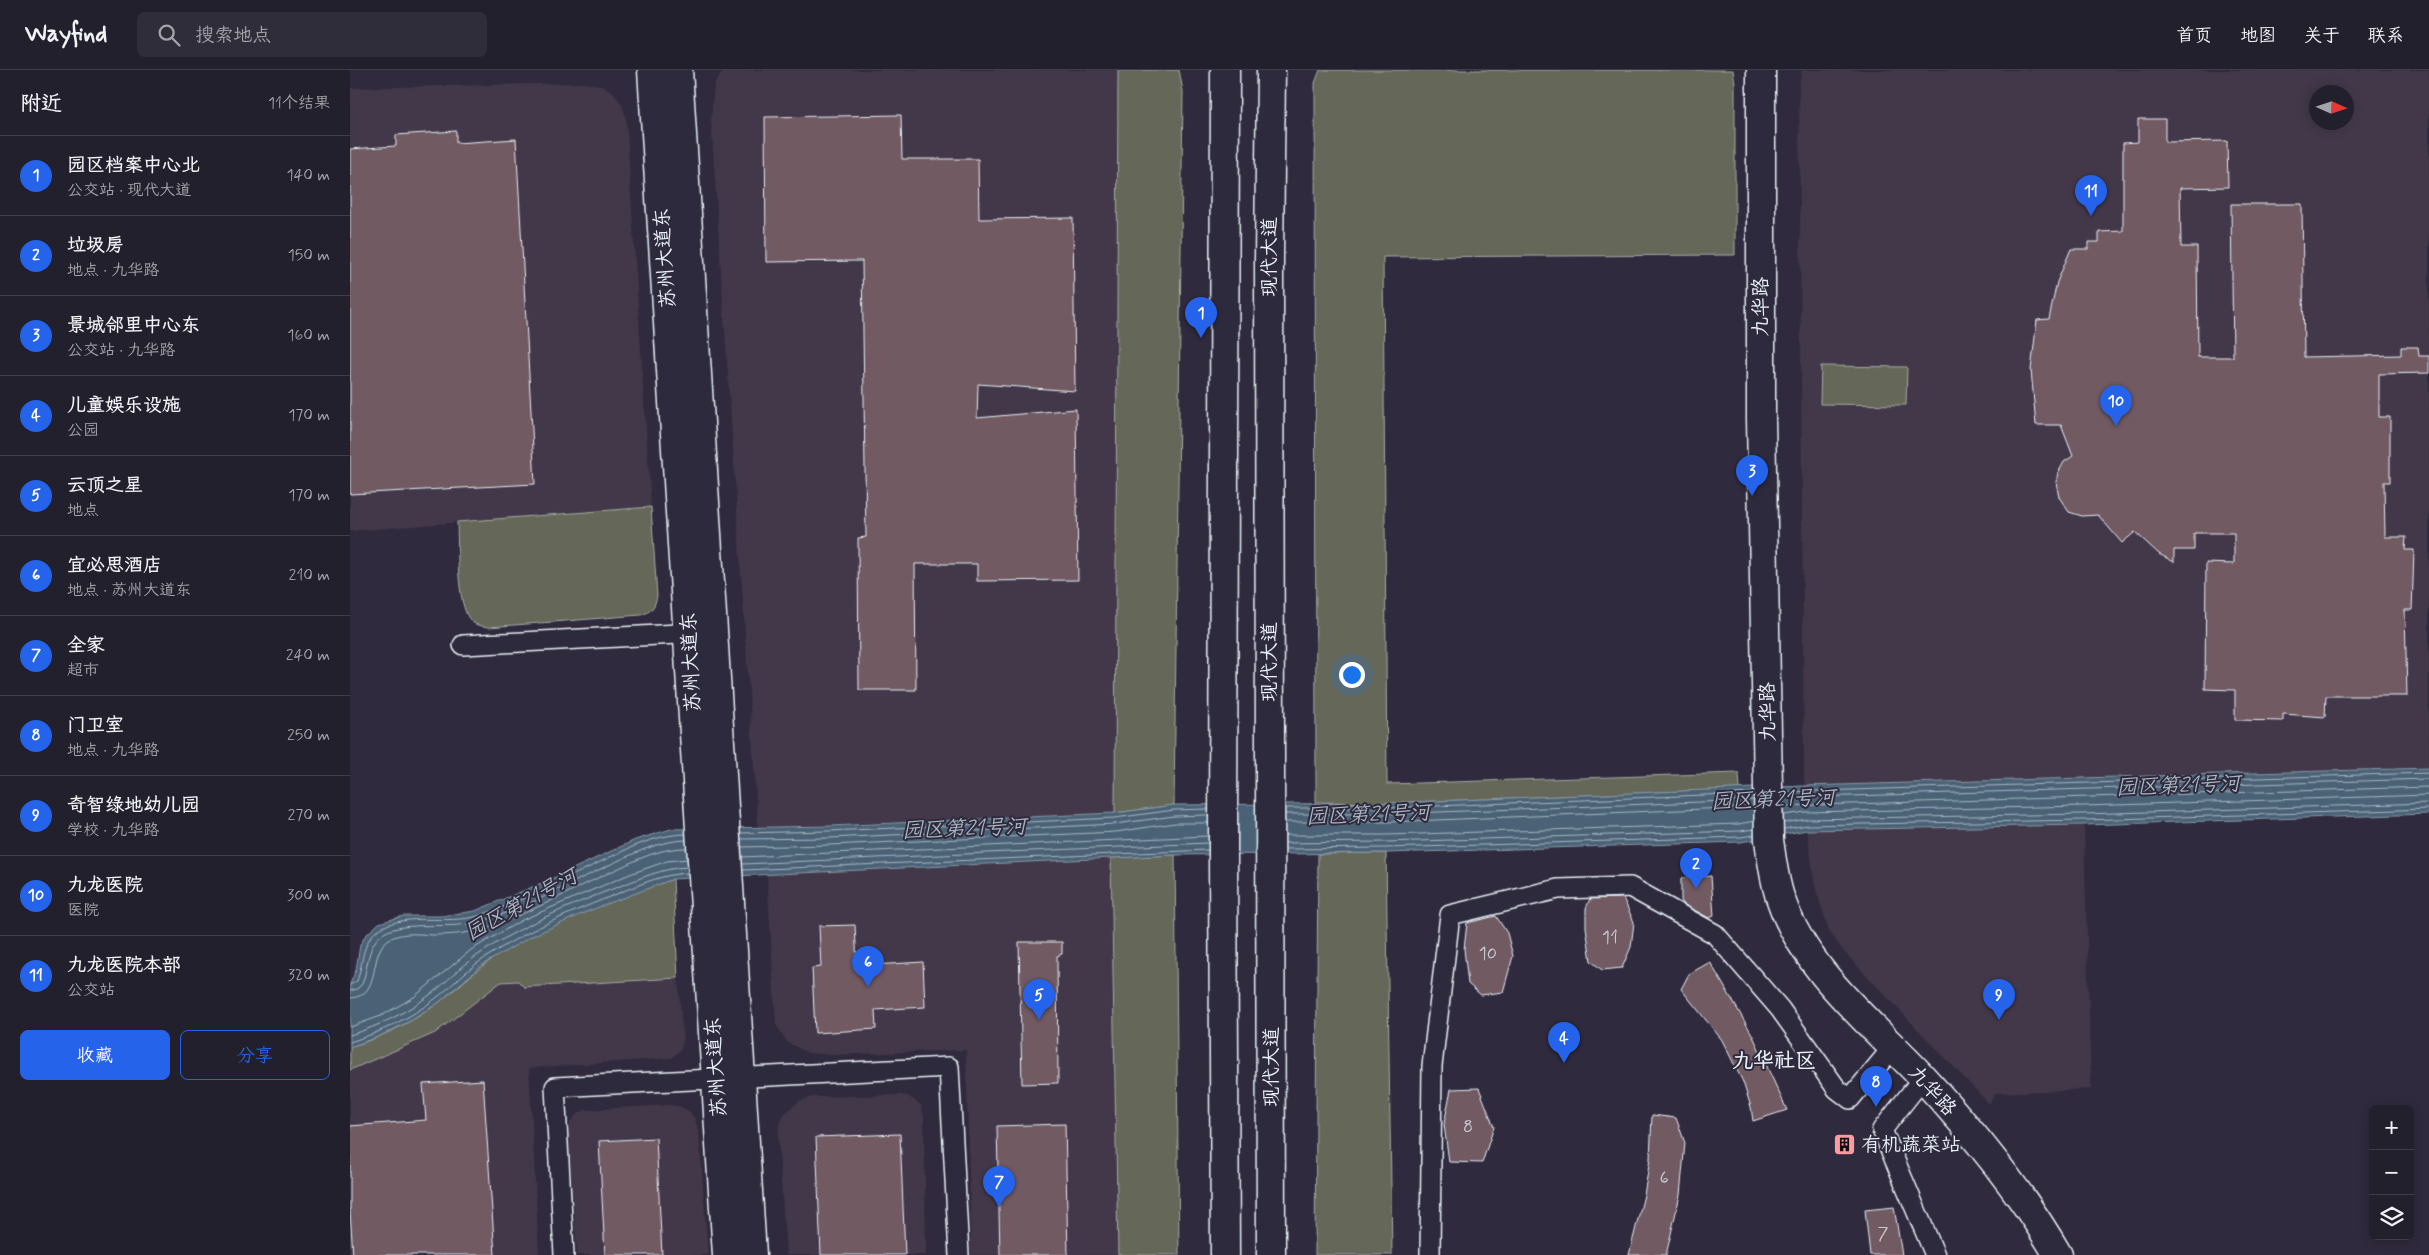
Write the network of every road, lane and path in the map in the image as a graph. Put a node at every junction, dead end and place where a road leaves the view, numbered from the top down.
1 (652, 70) edge
2 (678, 70) edge
3 (1225, 70) edge
4 (1271, 70) edge
5 (1761, 70) edge
6 (701, 633) junction
7 (463, 645) dead end
8 (717, 886) junction
9 (1893, 1047) junction
10 (729, 1077) junction
11 (1923, 1078) junction
12 (564, 1255) edge
13 (727, 1255) edge
14 (752, 1255) edge
15 (959, 1255) edge
16 (1225, 1255) edge
17 (1271, 1255) edge
18 (1430, 1255) edge
19 (1935, 1255) edge
20 (2058, 1255) edge

1 - 6 main road, 苏州大道东
2 - 6 main road, 苏州大道东
3 - 16 main road
4 - 17 main road, 现代大道
5 - 9 main road, 九华路
6 - 7 street
6 - 8 main road, 苏州大道东
6 - 8 main road, 苏州大道东
8 - 10 main road, 苏州大道东
9 - 11 main road, 九华路
9 - 18 street
10 - 12 street
10 - 13 main road, 苏州大道东
10 - 14 main road, 苏州大道东
10 - 15 street
11 - 19 street
11 - 20 main road, 九华路

